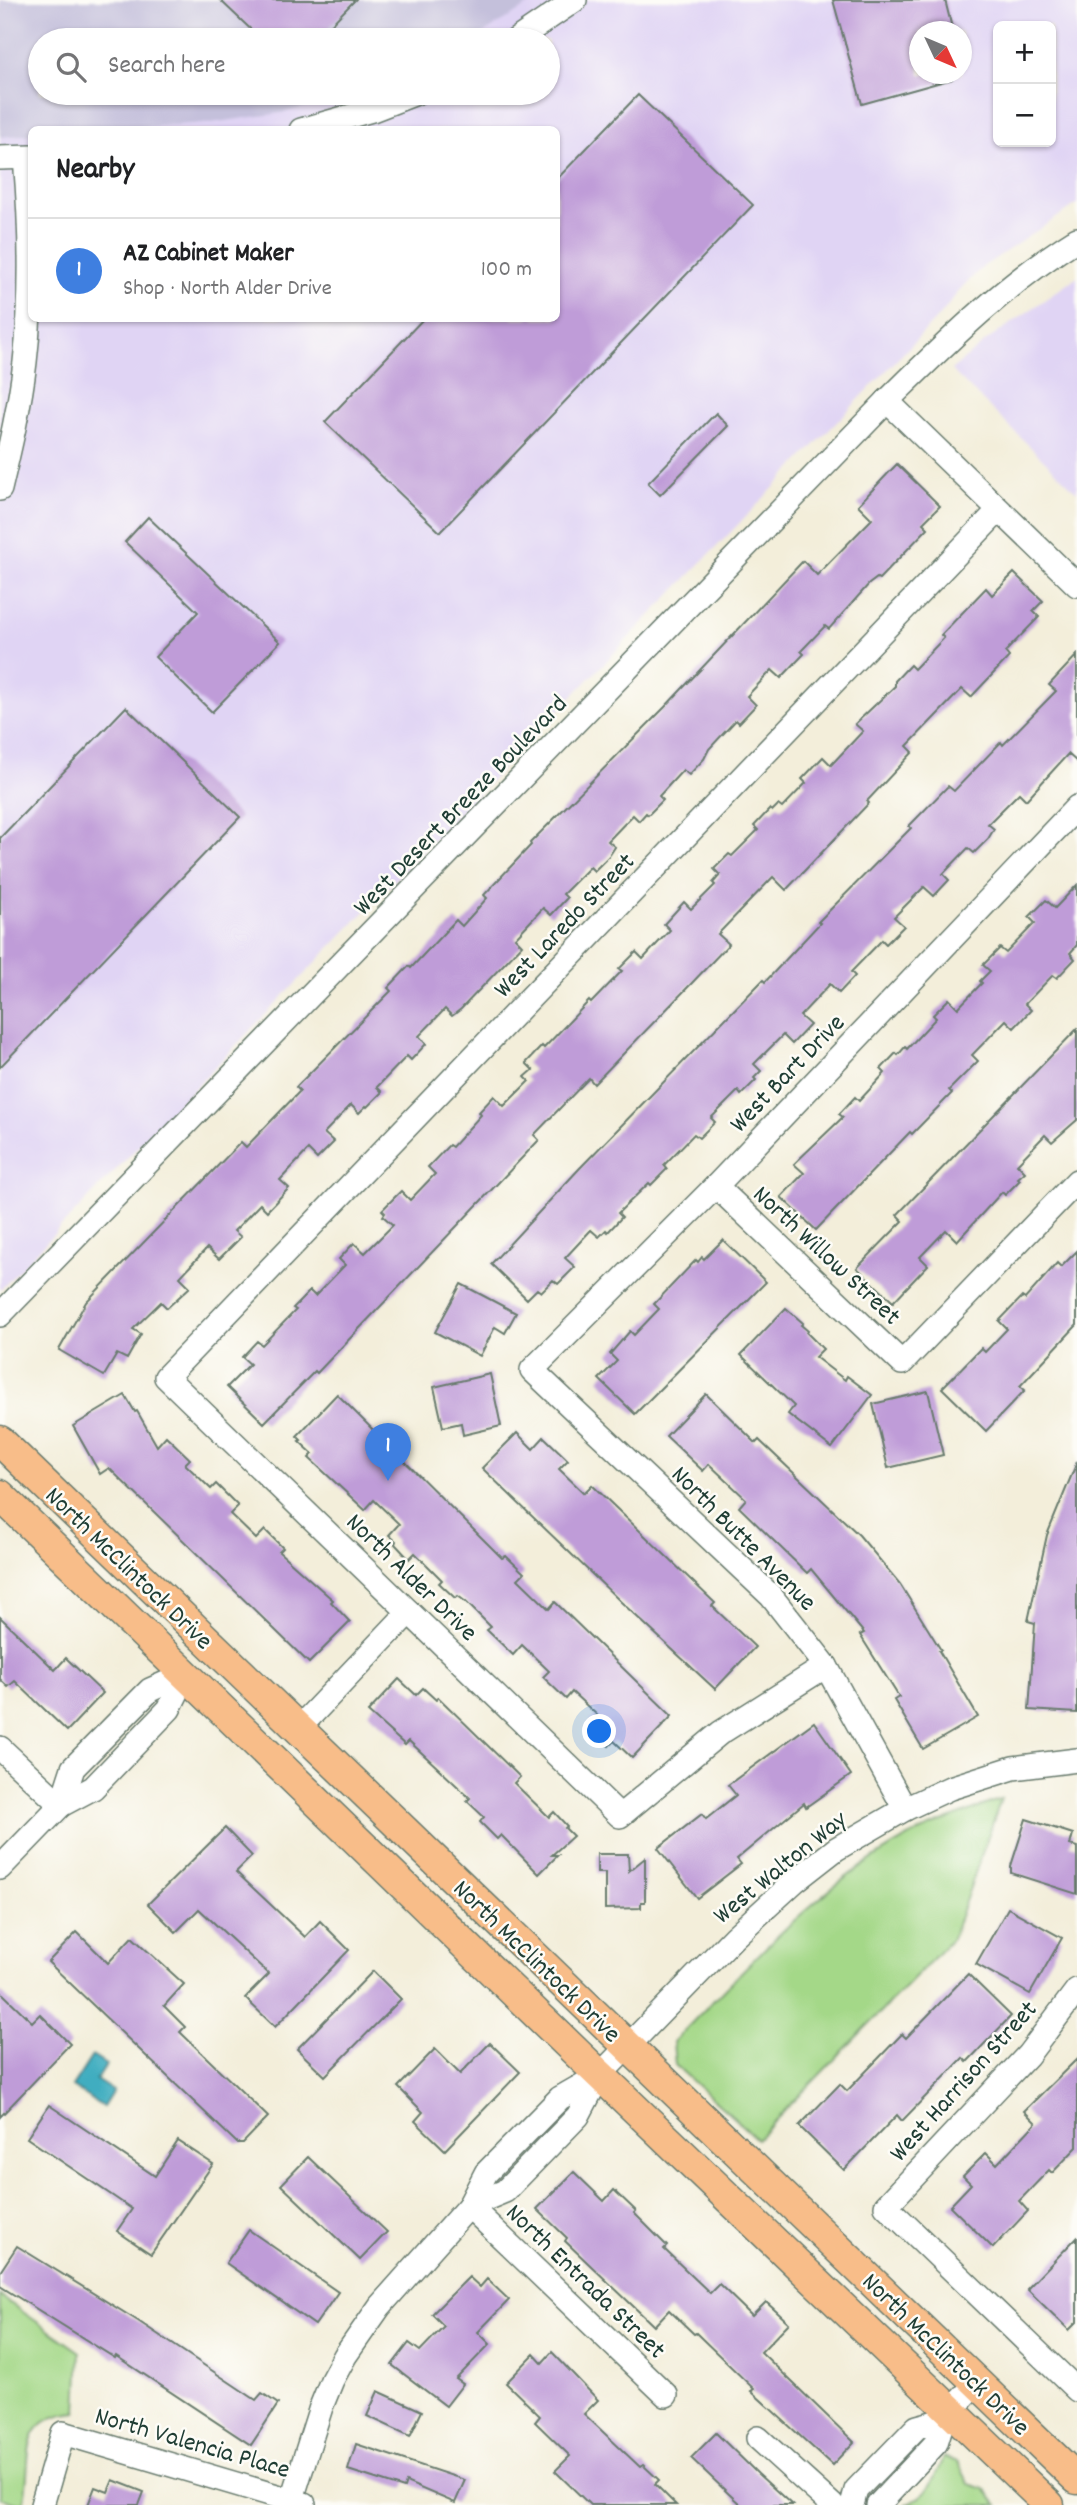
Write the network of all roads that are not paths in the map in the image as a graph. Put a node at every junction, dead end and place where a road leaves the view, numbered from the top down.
1 (575, 0) edge
2 (534, 28) edge
3 (385, 105) edge
4 (316, 126) edge
5 (28, 157) edge
6 (0, 158) edge
7 (1077, 239) edge
8 (29, 322) edge
9 (887, 401) junction
10 (0, 489) edge
11 (999, 510) junction
12 (1077, 585) edge
13 (1077, 807) edge
14 (1077, 1181) edge
15 (716, 1186) junction
16 (0, 1315) edge
17 (532, 1370) joint
18 (166, 1377) joint
19 (0, 1441) edge
20 (0, 1495) edge
21 (409, 1612) junction
22 (826, 1666) junction
23 (186, 1674) junction
24 (297, 1730) junction
25 (0, 1748) edge
26 (1077, 1760) edge
27 (61, 1805) junction
28 (905, 1808) junction
29 (0, 1868) edge
30 (1077, 1990) edge
31 (628, 2046) junction
32 (600, 2075) junction
33 (469, 2206) junction
34 (978, 2382) junction
35 (1075, 2385) edge
36 (666, 2395) dead end
37 (947, 2415) junction
38 (758, 2438) dead end
39 (1077, 2479) edge
40 (296, 2503) edge
41 (42, 2505) edge
42 (832, 2505) edge
43 (852, 2505) edge
44 (878, 2505) edge
45 (1049, 2505) edge

1 - 2 street
3 - 4 street
5 - 6 street
7 - 9 street, West Desert Breeze Boulevard
8 - 10 street
9 - 11 street
9 - 16 street, West Desert Breeze Boulevard
11 - 12 street
11 - 18 street, West Laredo Street
13 - 15 street, West Bart Drive
14 - 15 street, North Willow Street
15 - 17 street, West Bart Drive
17 - 22 street, North Butte Avenue
18 - 21 street, North Alder Drive
19 - 24 main road, North McClintock Drive
20 - 23 main road, North McClintock Drive
21 - 22 street, North Alder Drive
21 - 24 street
22 - 28 street, North Butte Avenue
23 - 27 street
23 - 32 main road, North McClintock Drive
24 - 31 main road, North McClintock Drive
25 - 27 street
26 - 28 street, West Walton Way
27 - 29 street
28 - 31 street, West Walton Way
30 - 35 street, West Harrison Street
31 - 32 street, West Walton Way
31 - 34 main road, North McClintock Drive
32 - 33 street, West Walton Way
32 - 37 main road, North McClintock Drive
33 - 36 street, North Entrada Street
33 - 40 street
34 - 37 street
34 - 39 main road, North McClintock Drive
37 - 43 street
37 - 44 street
37 - 45 main road, North McClintock Drive
38 - 42 street
40 - 41 street, North Valencia Place

